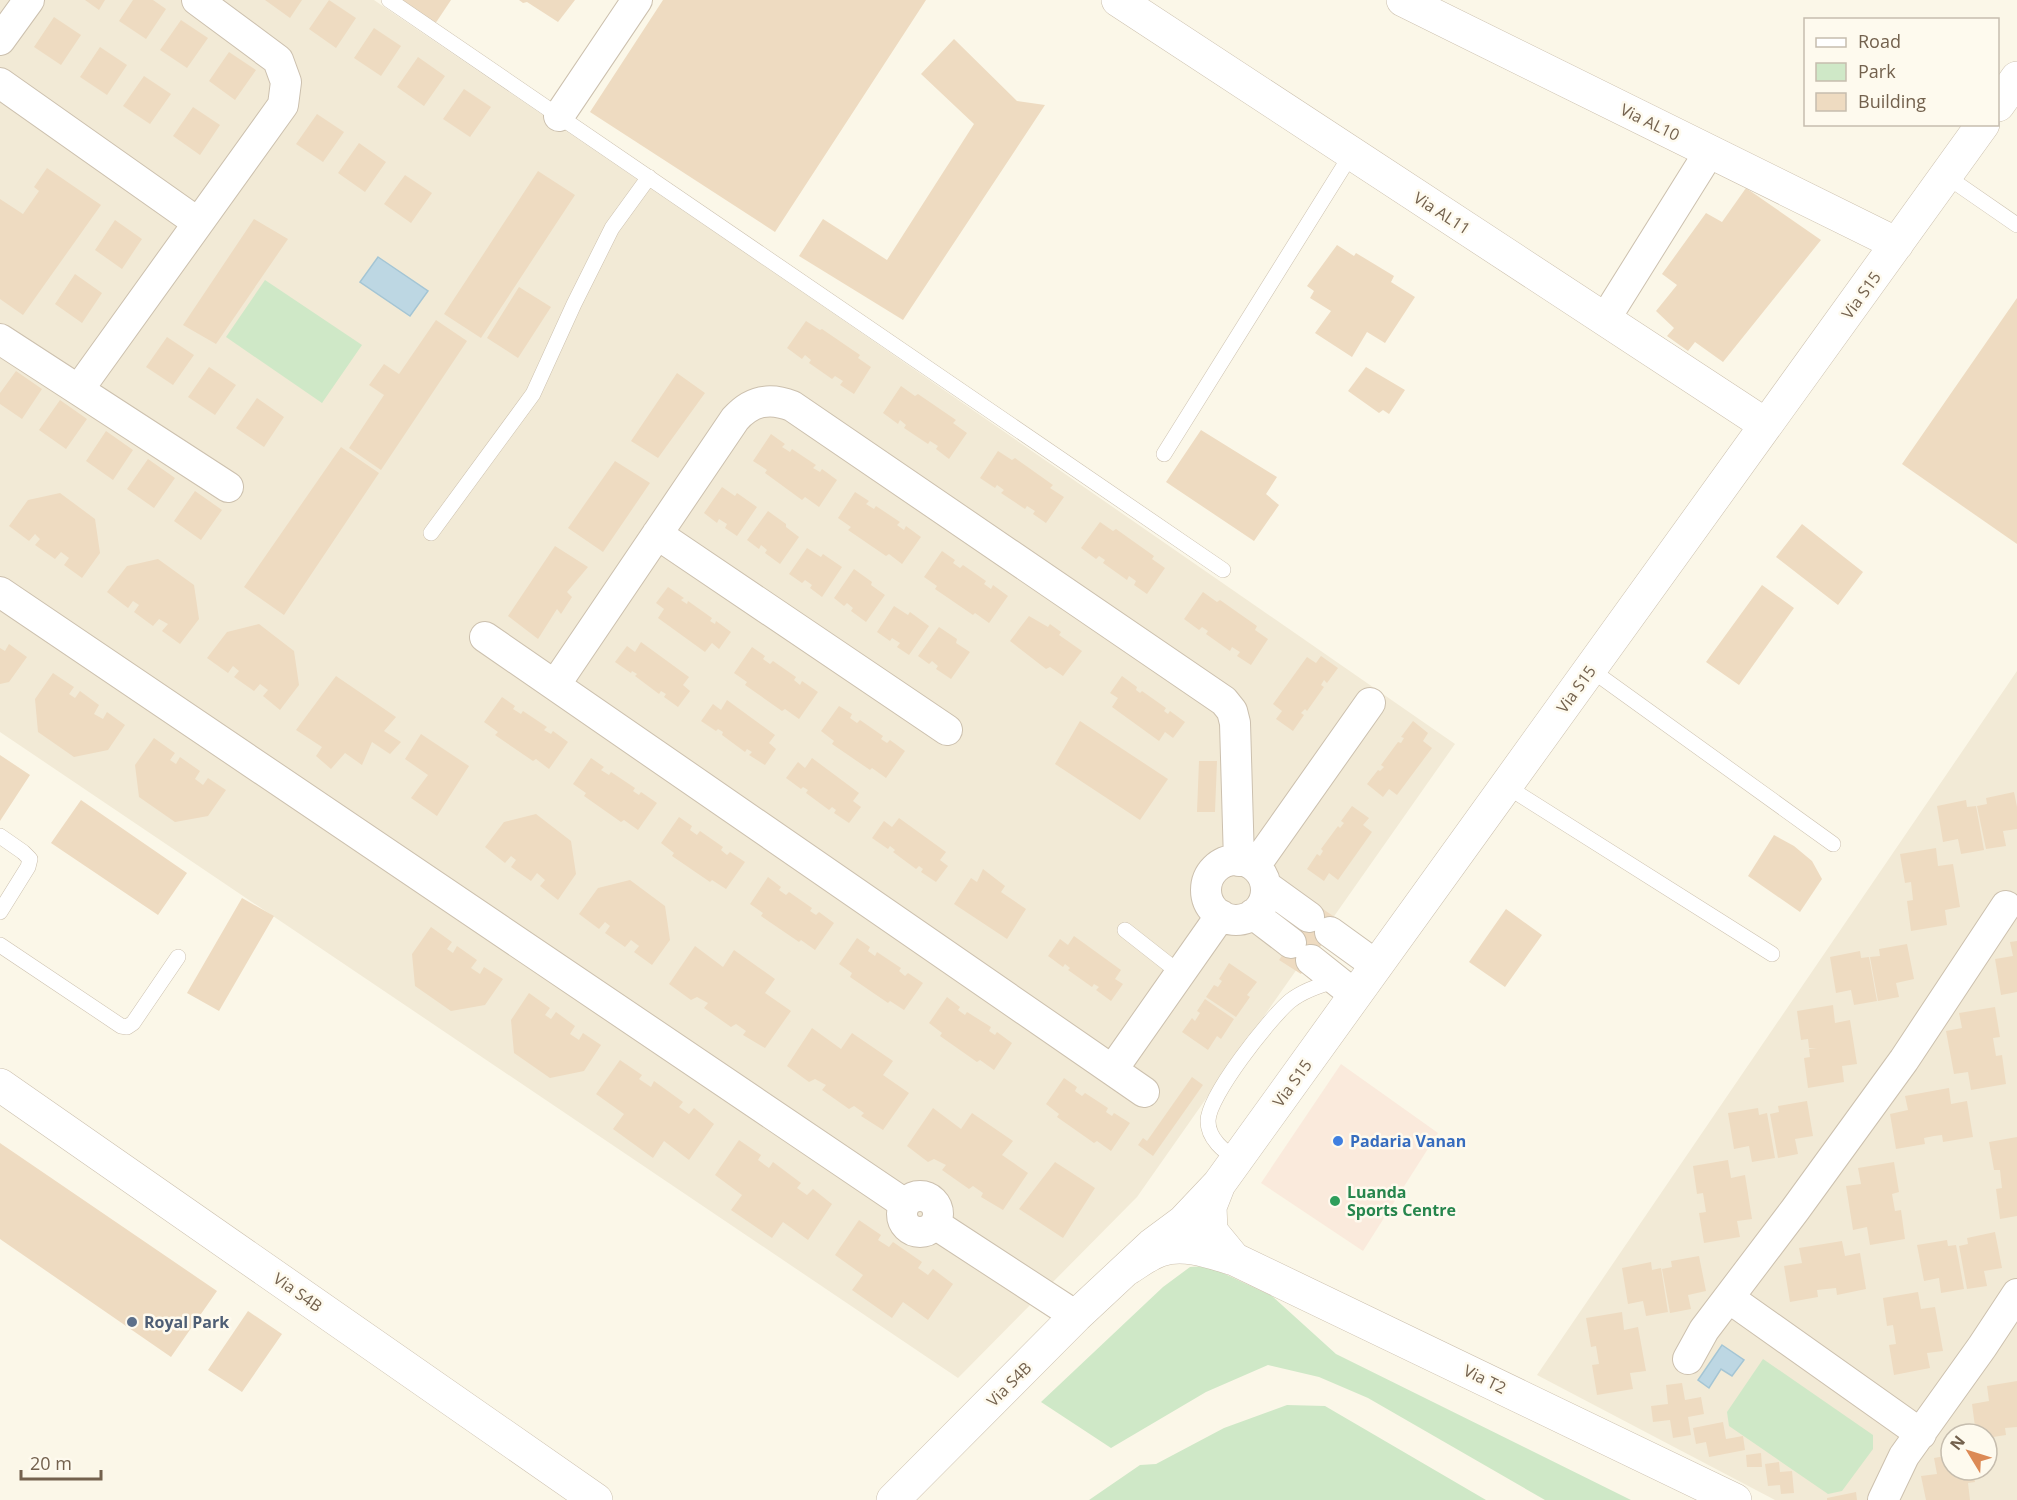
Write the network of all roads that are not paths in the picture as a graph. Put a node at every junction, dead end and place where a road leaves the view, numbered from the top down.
1 (29, 0) edge
2 (197, 0) edge
3 (389, 0) edge
4 (637, 0) edge
5 (1118, 0) edge
6 (1403, 0) edge
7 (0, 40) edge
8 (2017, 78) edge
9 (0, 83) edge
10 (1999, 104) edge
11 (559, 116) junction
12 (1982, 126) edge
13 (1710, 152) junction
14 (1352, 153) junction
15 (1946, 176) junction
16 (649, 177) junction
17 (197, 222) junction
18 (2017, 225) edge
19 (1897, 244) junction
20 (1605, 319) junction
21 (0, 339) edge
22 (79, 389) junction
23 (1766, 426) junction
24 (1164, 454) dead end
25 (228, 487) dead end
26 (431, 533) dead end
27 (657, 534) junction
28 (1223, 570) dead end
29 (0, 592) edge
30 (485, 637) dead end
31 (1590, 669) junction
32 (555, 685) junction
33 (1370, 703) dead end
34 (947, 730) dead end
35 (1506, 786) junction
36 (0, 836) edge
37 (1833, 844) dead end
38 (1253, 871) junction
39 (2006, 906) dead end
40 (0, 912) edge
41 (1253, 914) junction
42 (1221, 915) junction
43 (1125, 930) dead end
44 (0, 945) edge
45 (1772, 954) dead end
46 (178, 957) dead end
47 (1377, 966) junction
48 (1181, 974) junction
49 (1346, 988) junction
50 (1113, 1070) junction
51 (0, 1085) edge
52 (1144, 1092) dead end
53 (1228, 1172) junction
54 (1234, 1259) junction
55 (1127, 1269) junction
56 (2017, 1294) edge
57 (1729, 1298) junction
58 (1076, 1316) junction
59 (1688, 1359) dead end
60 (1921, 1434) junction
61 (596, 1500) edge
62 (893, 1500) edge
63 (1735, 1500) edge
64 (1883, 1500) edge

1 - 7 street
2 - 17 street
3 - 11 lane
4 - 11 street
5 - 14 street, Via AL11
6 - 13 street, Via AL10
8 - 10 street
9 - 17 street
11 - 16 lane
12 - 15 street, Via S15
13 - 19 street, Via AL10
13 - 20 street
14 - 20 street, Via AL11
14 - 24 lane
15 - 18 lane
15 - 19 street, Via S15
16 - 26 lane
16 - 28 lane
17 - 22 street
19 - 23 street, Via S15
20 - 23 street, Via AL11
21 - 22 street
22 - 25 street
23 - 31 street, Via S15
27 - 32 street
27 - 34 street
27 - 38 street
29 - 58 street
30 - 32 street
31 - 35 street, Via S15
31 - 37 lane
32 - 50 street
33 - 38 street
35 - 45 lane
35 - 47 street, Via S15
36 - 40 lane
38 - 41 street
38 - 42 street
38 - 47 street
39 - 57 street
41 - 42 street
41 - 49 street
42 - 48 street
43 - 48 lane
44 - 46 lane
47 - 49 street, Via S15
48 - 50 street
49 - 53 street, Via S15
49 - 53 lane
50 - 52 street
51 - 61 street, Via S4B
53 - 54 street, Via S15
53 - 55 street, Via S4B
54 - 55 street, Via S4B
54 - 63 street, Via T2
55 - 58 street, Via S4B
56 - 60 street
57 - 59 street
57 - 60 street
58 - 62 street, Via S4B
60 - 64 street

